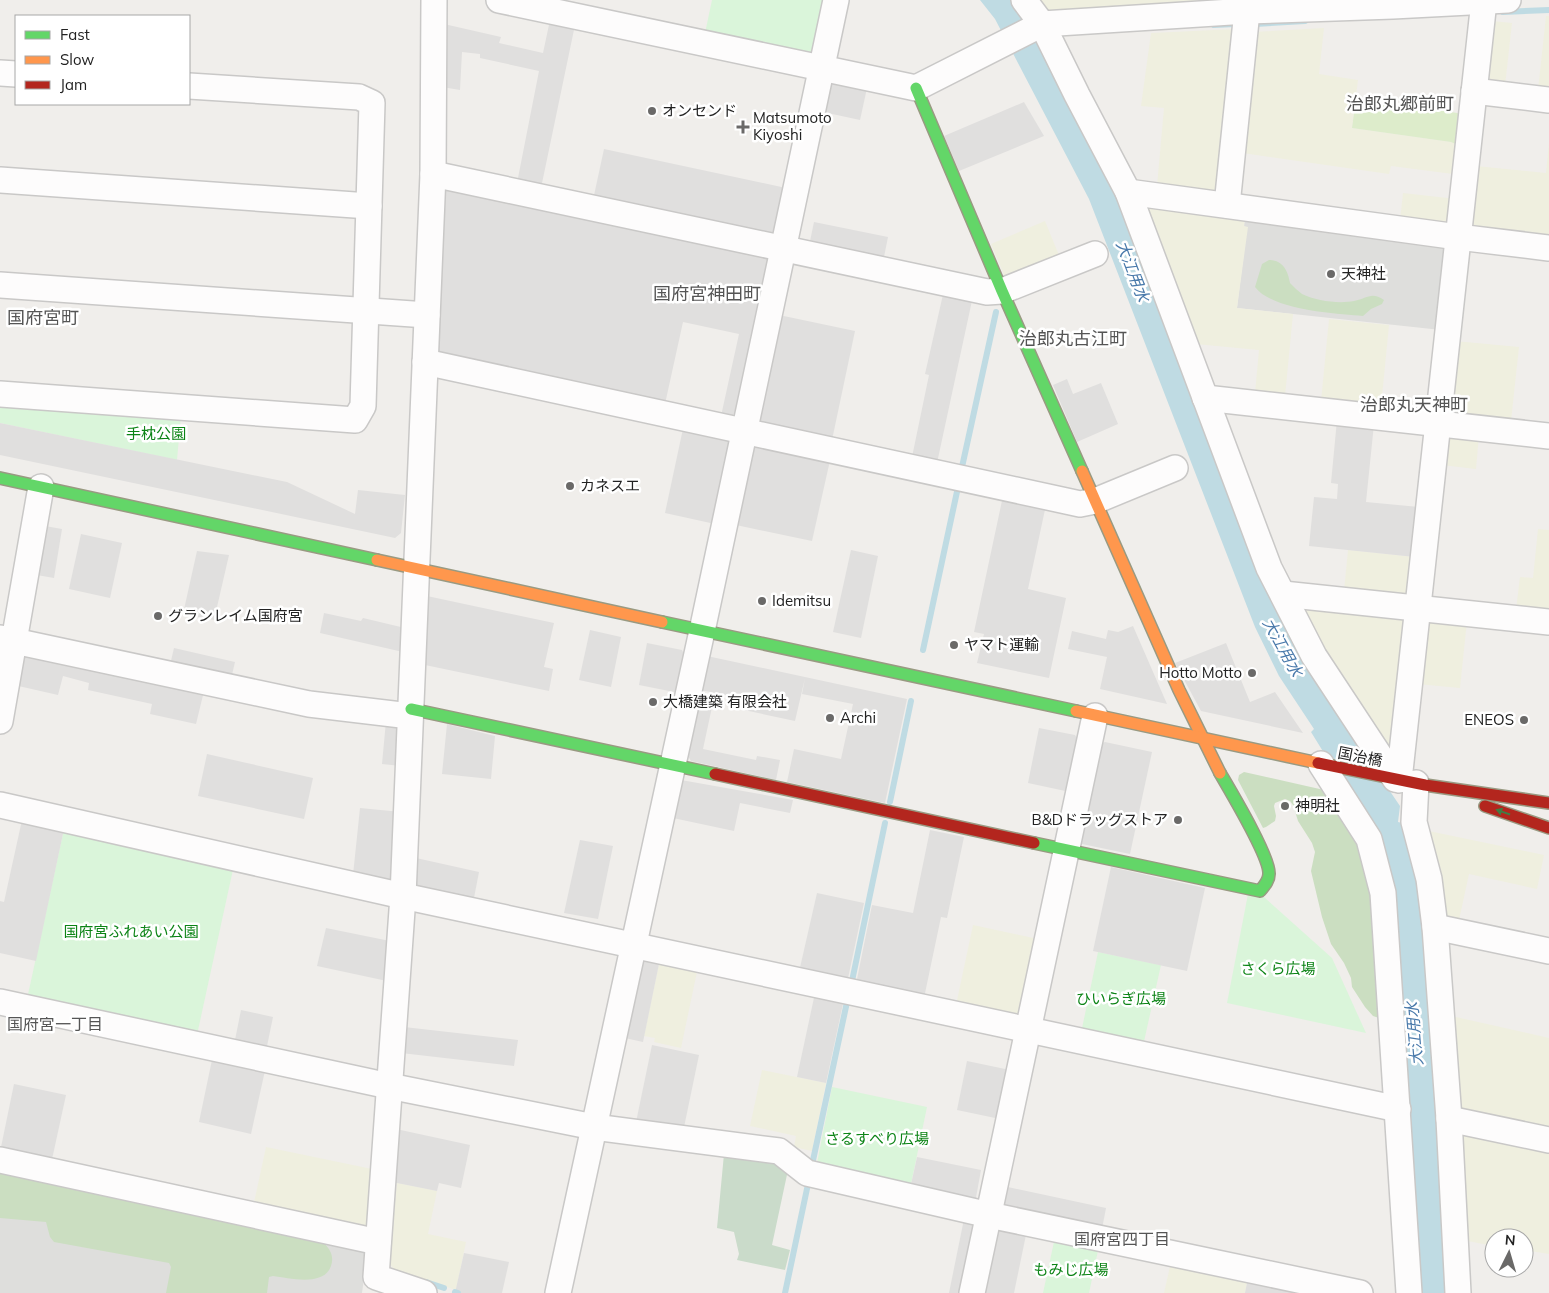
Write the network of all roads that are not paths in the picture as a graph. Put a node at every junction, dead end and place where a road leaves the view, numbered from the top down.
1 (434, 0) edge
2 (499, 0) edge
3 (836, 0) edge
4 (1024, 0) edge
5 (1508, 0) edge
6 (1484, 1) edge
7 (1392, 3) edge
8 (1247, 5) edge
9 (1042, 24) junction
10 (822, 68) junction
11 (0, 73) edge
12 (15, 74) edge
13 (190, 86) edge
14 (916, 88) junction
15 (1474, 91) junction
16 (1549, 100) edge
17 (433, 174) junction
18 (0, 180) edge
19 (1128, 192) junction
20 (1227, 205) junction
21 (369, 206) junction
22 (1458, 237) junction
23 (1549, 248) edge
24 (783, 249) junction
25 (1094, 254) dead end
26 (0, 285) edge
27 (1002, 291) junction
28 (366, 310) junction
29 (427, 315) junction
30 (425, 362) junction
31 (0, 394) edge
32 (1205, 398) junction
33 (1438, 424) junction
34 (744, 431) junction
35 (1549, 436) edge
36 (1175, 468) dead end
37 (0, 478) edge
38 (41, 487) junction
39 (1095, 501) junction
40 (416, 569) junction
41 (1283, 594) junction
42 (1418, 608) junction
43 (1549, 622) edge
44 (702, 631) junction
45 (7, 639) edge
46 (411, 712) junction
47 (1095, 716) junction
48 (0, 721) edge
49 (1202, 739) junction
50 (1324, 765) junction
51 (672, 766) junction
52 (1404, 781) junction
53 (1549, 802) edge
54 (0, 805) edge
55 (1549, 828) edge
56 (1066, 850) junction
57 (403, 896) junction
58 (1435, 927) junction
59 (634, 944) junction
60 (1549, 951) edge
61 (0, 1002) edge
62 (1028, 1029) junction
63 (389, 1086) junction
64 (1398, 1108) junction
65 (1449, 1119) junction
66 (594, 1127) junction
67 (1549, 1140) edge
68 (0, 1160) edge
69 (989, 1215) junction
70 (378, 1242) junction
71 (371, 1285) edge
72 (424, 1293) edge
73 (558, 1293) edge
74 (972, 1293) edge
75 (1360, 1293) edge
76 (1409, 1293) edge
77 (1458, 1293) edge

1 - 17 street
2 - 10 street
3 - 10 street
4 - 9 street
5 - 6 street
6 - 7 street
6 - 15 street
7 - 8 street
8 - 9 street
8 - 20 street
9 - 14 street
9 - 19 street
10 - 14 street
10 - 24 street
11 - 12 street
13 - 21 street
14 - 27 street
15 - 16 street
15 - 22 street
17 - 24 street
17 - 29 street
18 - 21 street
19 - 20 street
19 - 32 street
20 - 22 street
21 - 28 street
22 - 23 street
22 - 33 street
24 - 27 street
24 - 34 street
25 - 27 street
26 - 28 street
27 - 39 street
28 - 29 street
28 - 31 street
29 - 30 street
30 - 34 street
30 - 40 street
32 - 33 street
32 - 41 street
33 - 35 street
33 - 42 street
34 - 39 street
34 - 44 street
36 - 39 street
37 - 38 street, 国治橋
38 - 40 street, 国治橋
38 - 45 street
39 - 49 street
40 - 44 street, 国治橋
40 - 46 street
41 - 42 street
41 - 52 street
42 - 43 street
42 - 52 street
44 - 47 street, 国治橋
44 - 51 street
45 - 46 street
45 - 48 street
46 - 51 street
46 - 57 street
47 - 49 street, 国治橋
47 - 56 street
49 - 50 street, 国治橋
49 - 56 street
50 - 52 street, 国治橋
50 - 64 street
51 - 56 street
51 - 59 street
52 - 53 street
55 -> 52 street
52 - 58 street
54 - 57 street
56 - 62 street
57 - 59 street
57 - 63 street
58 - 60 street
58 - 65 street
59 - 62 street
59 - 66 street
61 - 63 street
62 - 64 street
62 - 69 street
63 - 66 street
63 - 70 street
64 - 76 street
65 - 67 street
65 - 77 street
66 - 69 street
66 - 73 street
68 - 70 street
69 - 74 street
69 - 75 street
70 - 71 street
71 - 72 street

